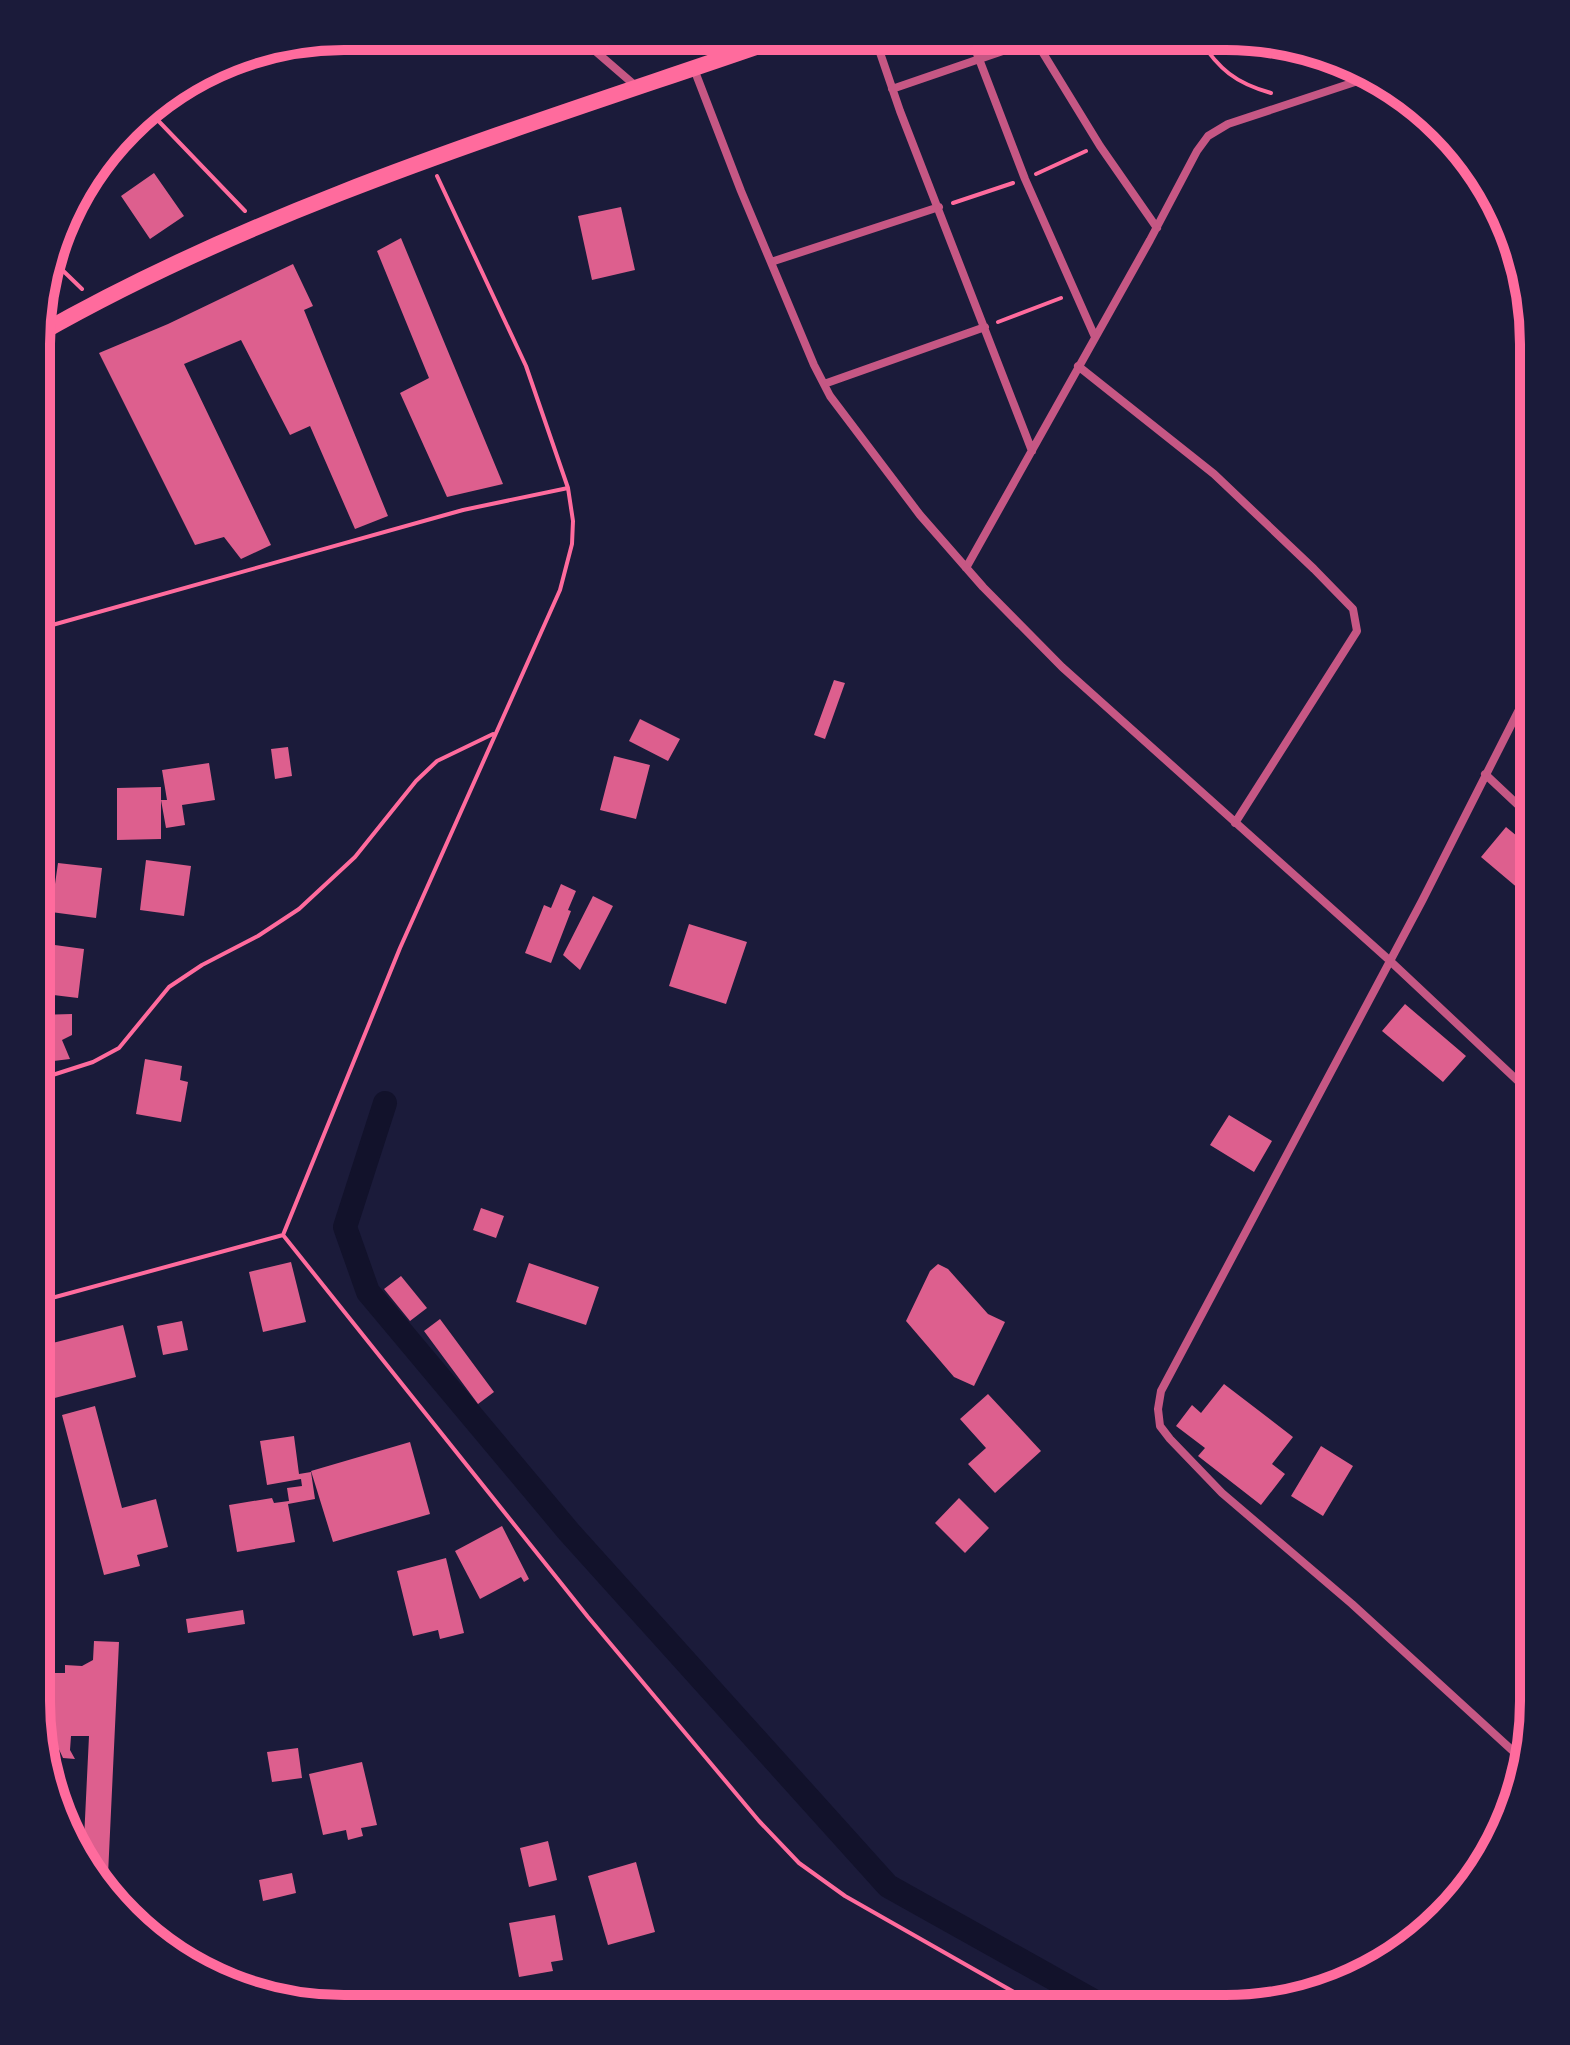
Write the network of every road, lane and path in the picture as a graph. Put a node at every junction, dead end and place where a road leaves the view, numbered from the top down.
1 (594, 50) edge
2 (748, 50) edge
3 (879, 50) edge
4 (975, 50) edge
5 (1006, 50) edge
6 (1041, 50) edge
7 (1207, 50) edge
8 (978, 60) junction
9 (694, 69) junction
10 (1358, 81) edge
11 (639, 88) junction
12 (892, 89) junction
13 (1298, 101) junction
14 (156, 118) edge
15 (429, 159) junction
16 (939, 207) junction
17 (260, 227) junction
18 (1157, 228) junction
19 (771, 262) junction
20 (60, 268) edge
21 (1074, 293) junction
22 (95, 302) junction
23 (51, 327) edge
24 (985, 327) junction
25 (1095, 337) junction
26 (1078, 366) junction
27 (824, 384) junction
28 (1032, 451) junction
29 (568, 488) junction
30 (966, 568) junction
31 (50, 626) edge
32 (1520, 708) edge
33 (495, 734) junction
34 (1485, 774) junction
35 (1520, 807) edge
36 (1235, 823) junction
37 (1388, 959) junction
38 (50, 1076) edge
39 (1520, 1083) edge
40 (283, 1235) junction
41 (50, 1298) edge
42 (1515, 1753) edge
43 (1019, 1995) edge

1 - 11 street
2 - 9 main road
3 - 12 street
4 - 8 street
5 - 8 street
6 - 18 street
7 - 13 path
8 - 12 street
8 - 21 street
9 - 11 main road
9 - 19 street
10 - 13 street
11 - 15 main road
12 - 16 street
13 - 18 street
14 - 17 path
15 - 17 main road
15 - 29 path
16 - 19 street
16 - 24 street
17 - 22 main road
18 - 25 street
19 - 27 street
20 - 22 path
21 - 24 path
21 - 25 street
22 - 23 main road
24 - 27 street
24 - 28 street
25 - 26 street
26 - 28 street
26 - 36 street
27 - 30 street
28 - 30 street
29 - 31 path
29 - 33 path
30 - 36 street
32 - 34 street
33 - 38 path
33 - 40 path
34 - 35 street
34 - 37 street
36 - 37 street
37 - 39 street
37 - 42 street
40 - 41 path
40 - 43 path

